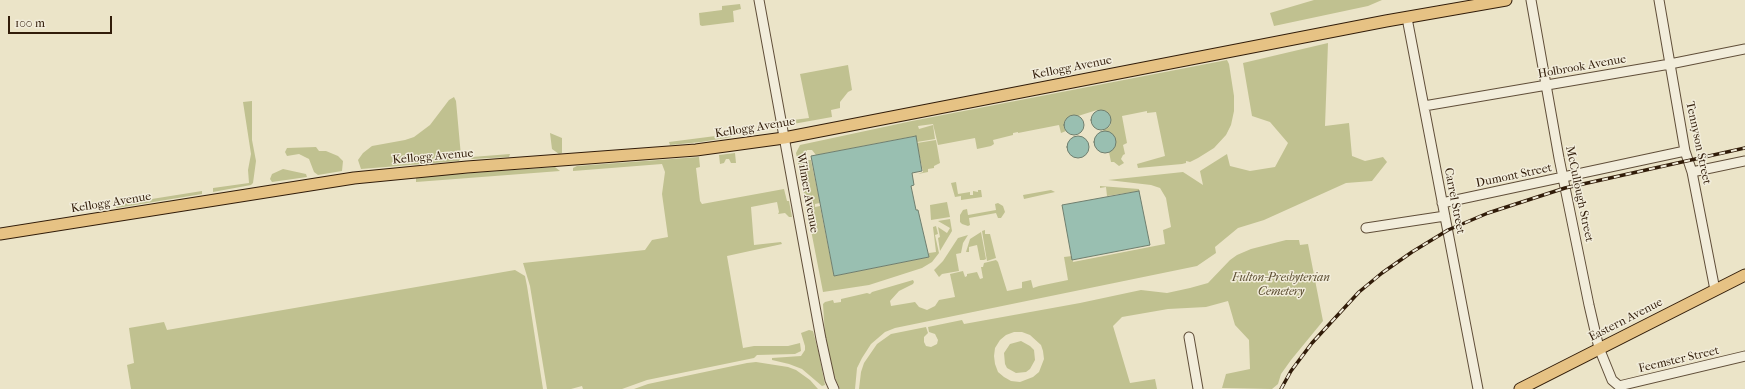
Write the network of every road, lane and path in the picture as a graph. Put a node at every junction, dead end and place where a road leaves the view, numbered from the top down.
1 (759, 0) edge
2 (1506, 0) edge
3 (1531, 0) edge
4 (1659, 0) edge
5 (1407, 18) junction
6 (1745, 49) edge
7 (1670, 64) junction
8 (1546, 86) junction
9 (1424, 106) junction
10 (784, 138) junction
11 (1685, 151) junction
12 (1745, 161) edge
13 (1692, 172) junction
14 (1563, 177) junction
15 (1442, 203) junction
16 (1445, 216) junction
17 (1366, 228) dead end
18 (0, 234) edge
19 (1745, 275) edge
20 (1715, 290) junction
21 (1189, 337) dead end
22 (1599, 348) junction
23 (1745, 356) edge
24 (1619, 386) joint
25 (834, 389) edge
26 (1198, 389) edge
27 (1478, 389) edge
28 (1520, 389) edge

1 - 10 street, Wilmer Avenue
2 - 5 main road, Kellogg Avenue
3 - 8 street, McCullough Street
4 - 7 street, Tennyson Street
5 - 9 street, Carrel Street
5 - 10 main road, Kellogg Avenue
6 - 7 street, Holbrook Avenue
7 - 8 street, Holbrook Avenue
7 - 11 street, Tennyson Street
8 - 9 street, Holbrook Avenue
8 - 14 street, McCullough Street
9 - 15 street, Carrel Street
10 - 18 main road, Kellogg Avenue
10 - 25 street, Wilmer Avenue
11 - 13 street, Tennyson Street
11 - 14 street, Dumont Street
12 - 13 street
13 - 20 street, Tennyson Street
14 - 15 street, Dumont Street
14 - 22 street, McCullough Street
15 - 16 street, Carrel Street
16 - 17 street
16 - 27 street, Carrel Street
19 - 20 main road, Eastern Avenue
20 - 22 main road, Eastern Avenue
21 - 26 street
22 - 24 street, McCullough Street
22 - 28 main road, Eastern Avenue
23 - 24 street, Feemster Street

